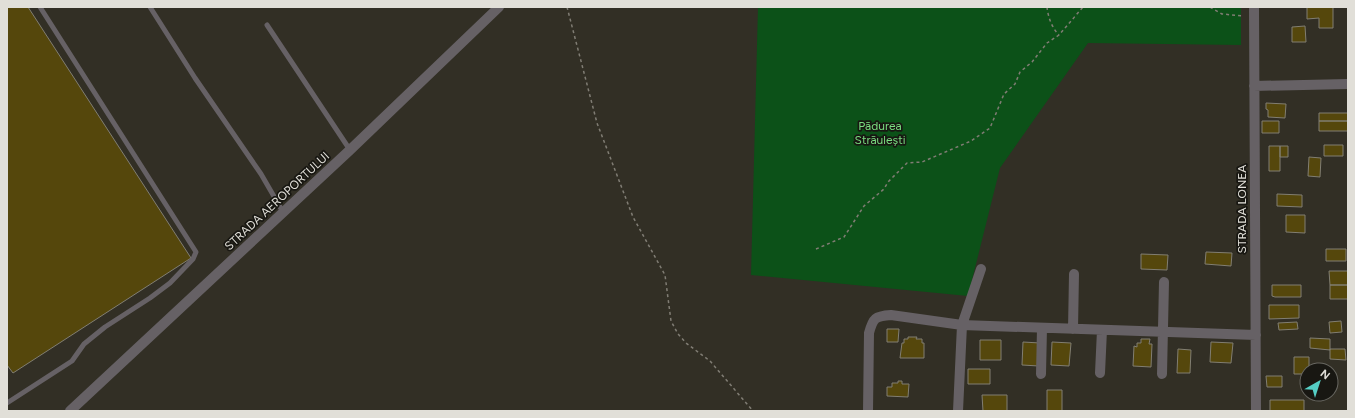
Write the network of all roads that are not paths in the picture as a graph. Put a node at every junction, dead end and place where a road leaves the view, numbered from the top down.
1 (40, 7) edge
2 (150, 7) edge
3 (499, 7) edge
4 (1254, 12) edge
5 (267, 25) dead end
6 (1348, 84) edge
7 (1254, 86) junction
8 (350, 150) junction
9 (284, 212) junction
10 (980, 269) dead end
11 (1074, 274) dead end
12 (1164, 282) dead end
13 (962, 325) junction
14 (1042, 328) junction
15 (1072, 329) junction
16 (1102, 330) junction
17 (1162, 332) junction
18 (1256, 335) junction
19 (1100, 373) dead end
20 (1041, 374) dead end
21 (1162, 374) dead end
22 (7, 404) edge
23 (70, 411) edge
24 (868, 411) edge
25 (958, 411) edge
26 (1256, 411) edge

1 - 22 lane
2 - 9 lane
3 - 8 street, STRADA AEROPORTULUI
4 - 7 street, STRADA LONEA
5 - 8 lane
6 - 7 street
7 - 18 street, STRADA LONEA
8 - 9 street, STRADA AEROPORTULUI
9 - 23 street, STRADA AEROPORTULUI
10 - 13 street
11 - 15 street
12 - 17 street
13 - 14 street
13 - 24 street
13 - 25 street
14 - 15 street
14 - 20 street
15 - 16 street
16 - 17 street
16 - 19 street
17 - 18 street
17 - 21 street
18 - 26 street, STRADA LONEA

